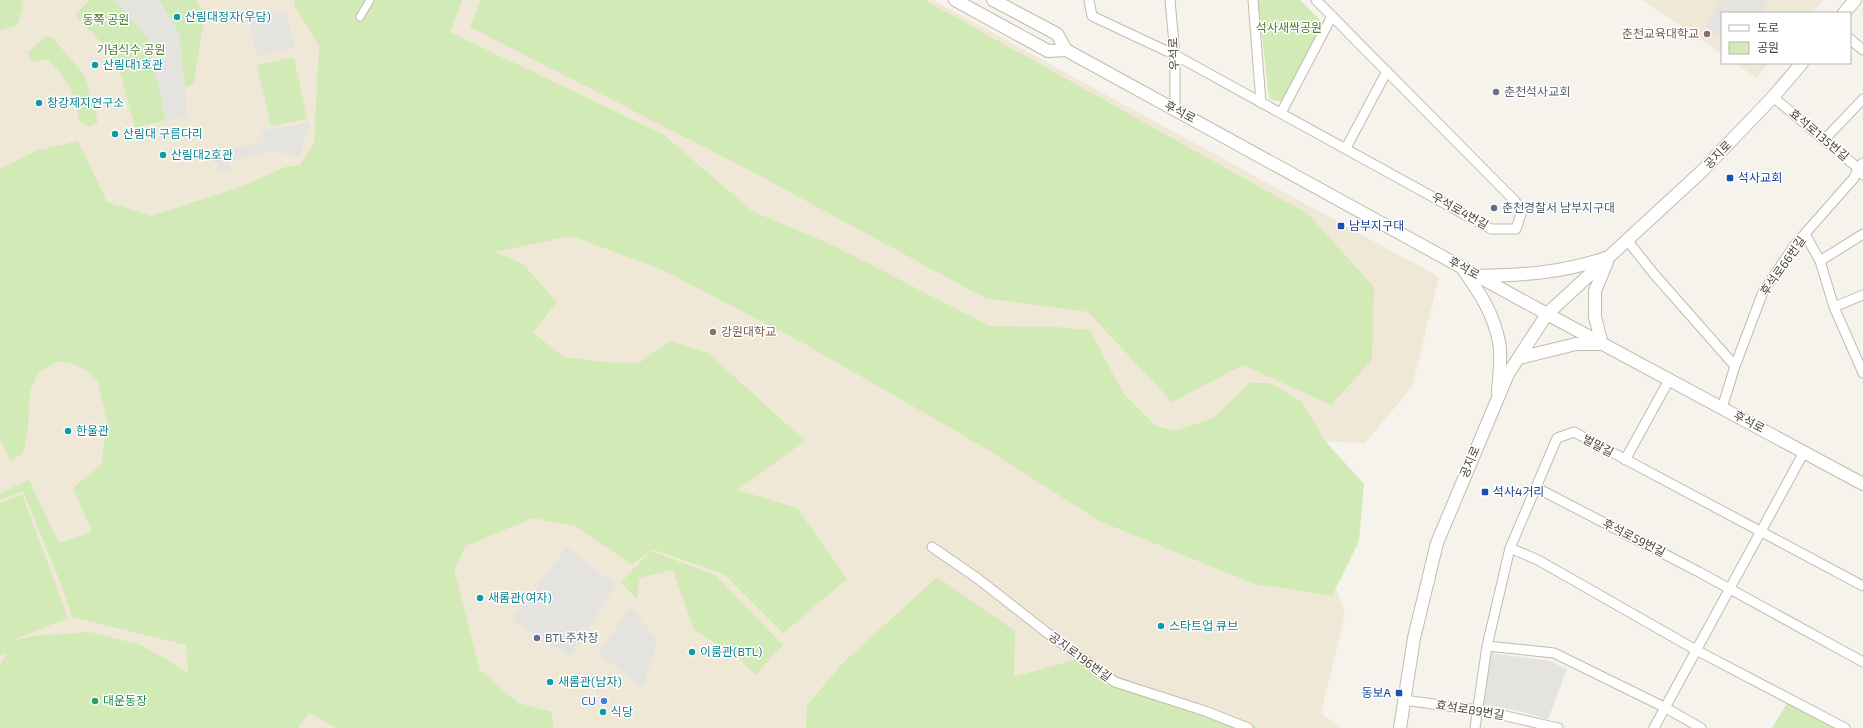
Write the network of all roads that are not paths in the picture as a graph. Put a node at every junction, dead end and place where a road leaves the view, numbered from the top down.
1 (370, 0) edge
2 (955, 0) edge
3 (993, 0) edge
4 (1089, 0) edge
5 (1170, 0) edge
6 (1253, 0) edge
7 (1316, 0) edge
8 (1855, 0) edge
9 (1845, 12) edge
10 (1332, 16) junction
11 (360, 17) dead end
12 (1851, 40) edge
13 (1066, 50) junction
14 (1863, 50) edge
15 (1175, 55) junction
16 (1801, 64) edge
17 (1387, 71) junction
18 (1773, 97) junction
19 (1863, 99) edge
20 (1261, 103) junction
21 (1175, 109) junction
22 (1281, 113) junction
23 (1824, 140) junction
24 (1346, 148) junction
25 (1861, 169) edge
26 (1805, 234) junction
27 (1863, 234) edge
28 (1627, 240) junction
29 (1609, 257) junction
30 (1820, 261) junction
31 (1461, 267) junction
32 (1478, 276) junction
33 (1863, 295) edge
34 (1834, 307) junction
35 (1547, 314) junction
36 (1602, 344) junction
37 (1519, 358) junction
38 (1735, 366) junction
39 (1863, 373) edge
40 (1669, 380) junction
41 (1497, 400) junction
42 (1722, 408) junction
43 (1804, 452) junction
44 (1625, 460) junction
45 (1863, 484) edge
46 (1537, 488) junction
47 (1761, 532) junction
48 (932, 547) dead end
49 (1510, 548) junction
50 (1863, 586) edge
51 (1731, 589) junction
52 (1487, 646) junction
53 (1696, 650) junction
54 (1863, 662) edge
55 (1404, 700) junction
56 (1664, 707) junction
57 (1479, 710) junction
58 (1248, 728) edge
59 (1400, 728) edge
60 (1475, 728) edge
61 (1558, 728) edge
62 (1654, 728) edge
63 (1701, 728) edge
64 (1845, 728) edge

1 - 11 street
2 - 13 street, 후석로
3 - 13 street, 후석로
4 - 15 street, 우석로4번길
5 - 15 street, 우석로
6 - 20 street
7 - 10 street, 우석로4번길
8 - 9 street
10 - 17 street, 우석로4번길
10 - 22 street
12 - 14 street
13 - 21 street, 후석로
15 - 20 street, 우석로4번길
15 - 21 street, 우석로
16 - 18 street, 공지로
17 - 24 street
17 - 24 street, 우석로4번길
18 - 23 street, 효석로135번길
18 - 28 street, 공지로
19 - 23 street
20 - 22 street, 우석로4번길
21 - 31 street, 후석로
22 - 24 street, 우석로4번길
23 - 25 street, 효석로135번길
25 - 26 street, 후석로66번길
26 - 30 street
26 - 38 street, 후석로66번길
27 - 30 street
28 - 29 street, 공지로
28 - 38 street
29 - 32 street
29 - 35 street, 공지로
29 - 36 street
30 - 34 street
31 - 32 street, 후석로
31 - 41 street
32 - 35 street, 후석로
33 - 34 street
34 - 39 street
35 - 36 street, 후석로
35 - 37 street, 공지로
36 - 37 street
36 - 40 street, 후석로
37 - 41 street, 공지로
38 - 42 street, 후석로66번길
40 - 42 street, 후석로
40 - 44 street
41 - 55 street, 공지로
42 - 43 street, 후석로
43 - 45 street, 후석로
43 - 47 street
44 - 46 street, 벌말길
44 - 47 street, 벌말길
46 - 49 street, 벌말길
46 - 51 street, 후석로59번길
47 - 50 street, 벌말길
47 - 51 street
48 - 58 street, 공지로196번길
49 - 52 street, 벌말길
49 - 53 street
51 - 53 street
51 - 54 street, 후석로59번길
52 - 56 street
52 - 57 street, 벌말길
53 - 56 street
53 - 64 street
55 - 57 street, 효석로89번길
55 - 59 street, 공지로
56 - 62 street
56 - 63 street
57 - 60 street, 벌말길
57 - 61 street, 효석로89번길

